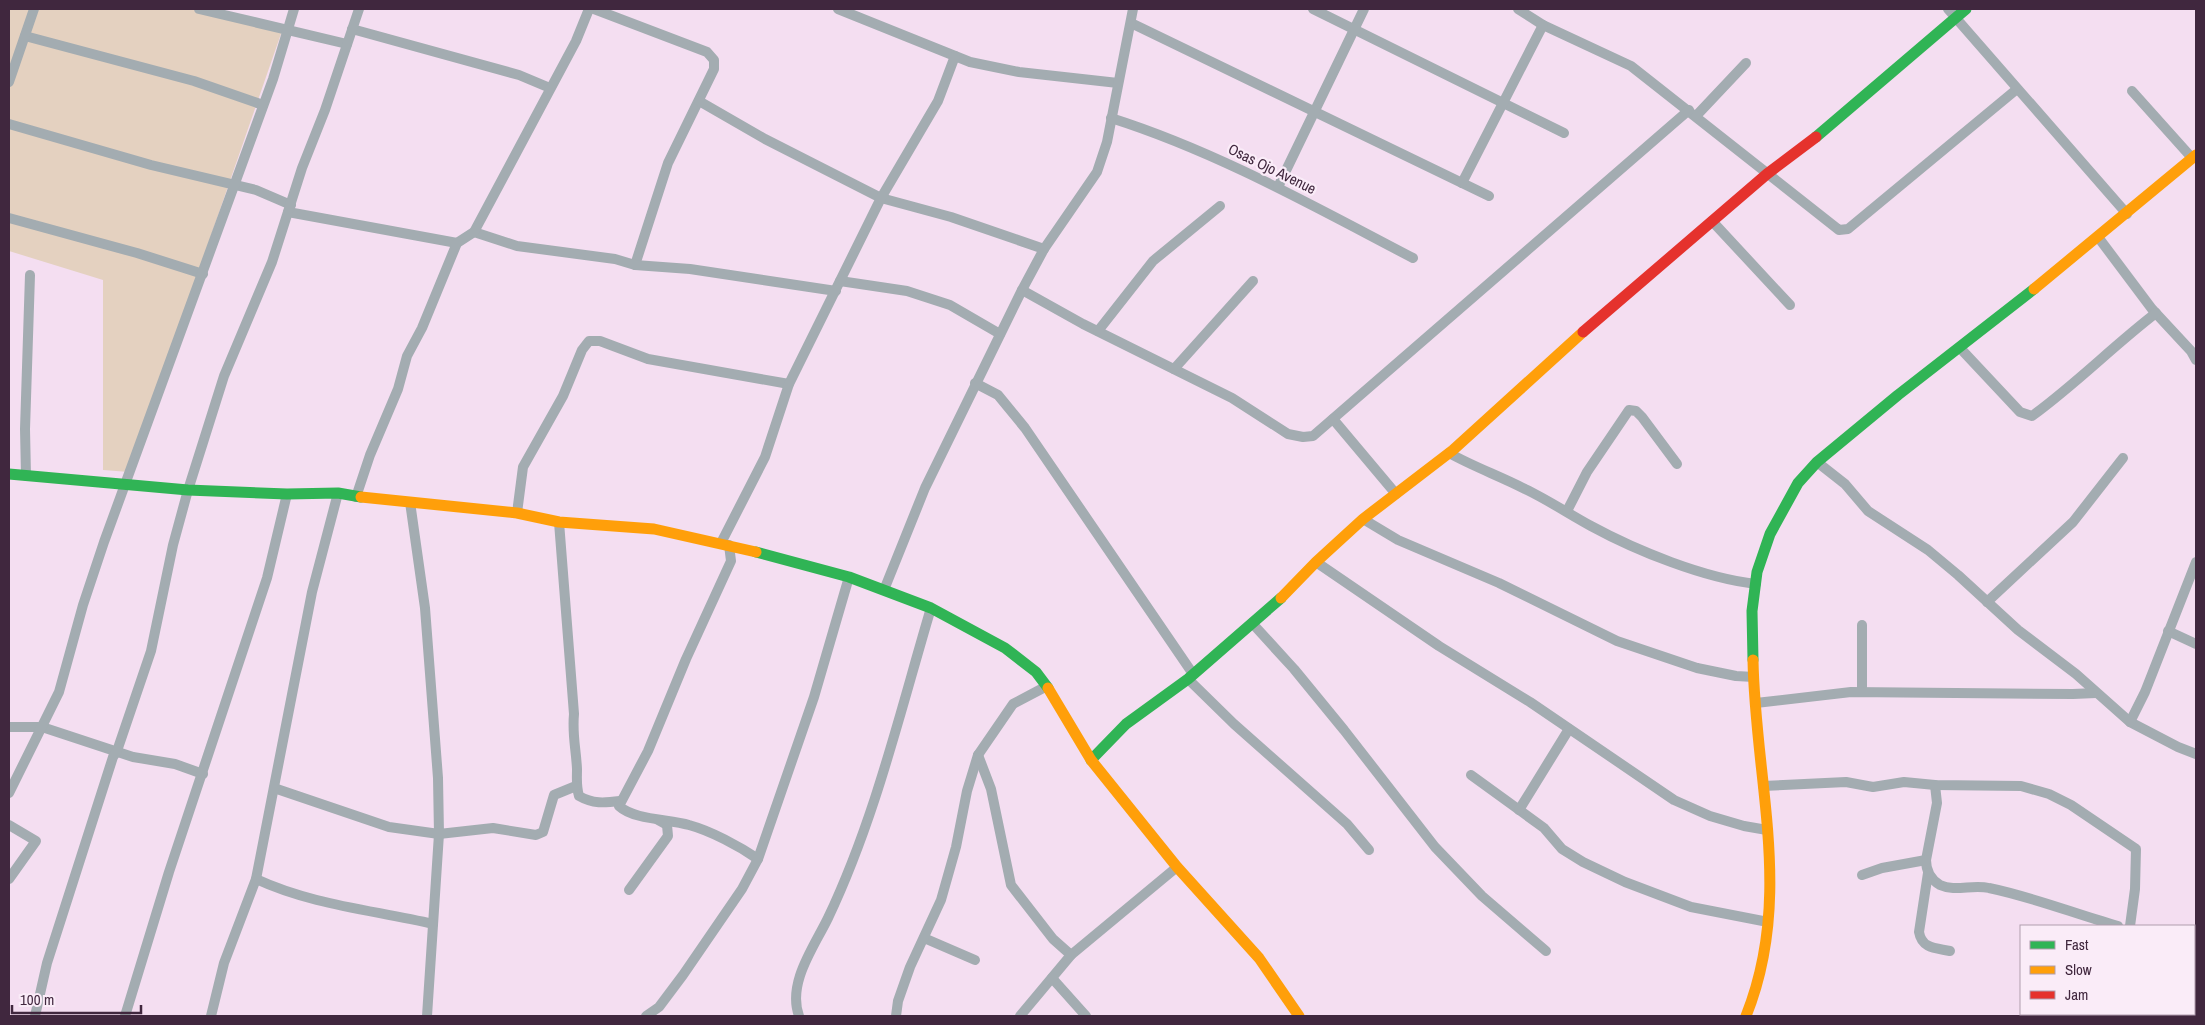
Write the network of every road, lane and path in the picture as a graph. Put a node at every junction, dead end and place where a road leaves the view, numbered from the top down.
1 (34, 9) edge
2 (199, 9) edge
3 (294, 9) edge
4 (359, 9) edge
5 (589, 9) edge
6 (594, 9) edge
7 (838, 9) edge
8 (1133, 9) edge
9 (1313, 9) edge
10 (1364, 9) edge
11 (1518, 9) edge
12 (1966, 9) edge
13 (1952, 13) edge
14 (1131, 23) junction
15 (1543, 25) junction
16 (352, 29) junction
17 (1355, 29) junction
18 (288, 30) junction
19 (25, 36) junction
20 (347, 44) junction
21 (955, 56) junction
22 (1746, 63) dead end
23 (9, 82) edge
24 (1118, 84) junction
25 (550, 88) junction
26 (2016, 89) junction
27 (2132, 91) dead end
28 (699, 101) junction
29 (1503, 101) junction
30 (263, 105) junction
31 (1314, 110) junction
32 (1692, 113) junction
33 (1111, 118) junction
34 (9, 124) edge
35 (1564, 133) dead end
36 (2194, 156) edge
37 (1768, 174) junction
38 (1462, 183) junction
39 (234, 186) junction
40 (1278, 187) junction
41 (1489, 196) dead end
42 (881, 198) junction
43 (1220, 206) dead end
44 (290, 208) junction
45 (2127, 214) junction
46 (9, 218) edge
47 (1712, 221) junction
48 (474, 232) junction
49 (2098, 237) junction
50 (457, 243) junction
51 (1044, 249) junction
52 (1413, 258) dead end
53 (635, 265) junction
54 (203, 274) junction
55 (30, 275) dead end
56 (840, 281) junction
57 (1253, 281) dead end
58 (1022, 290) junction
59 (836, 291) junction
60 (1790, 304) dead end
61 (2156, 313) junction
62 (1098, 332) junction
63 (1000, 334) junction
64 (1960, 348) junction
65 (2196, 360) edge
66 (1174, 369) junction
67 (975, 383) junction
68 (789, 384) junction
69 (1333, 419) junction
70 (1449, 453) junction
71 (2123, 458) junction
72 (1817, 462) junction
73 (1677, 464) dead end
74 (2110, 473) dead end
75 (9, 474) edge
76 (26, 476) junction
77 (125, 484) junction
78 (188, 490) junction
79 (2098, 490) dead end
80 (338, 493) junction
81 (287, 494) junction
82 (1396, 494) junction
83 (356, 497) junction
84 (410, 502) junction
85 (1567, 511) junction
86 (517, 513) junction
87 (1363, 519) junction
88 (559, 522) junction
89 (725, 544) junction
90 (1316, 562) junction
91 (2196, 562) edge
92 (849, 577) junction
93 (1756, 584) junction
94 (884, 590) junction
95 (1987, 602) junction
96 (931, 608) junction
97 (1252, 623) junction
98 (1862, 625) dead end
99 (2168, 632) junction
100 (2196, 644) edge
101 (1191, 677) junction
102 (1754, 677) junction
103 (1047, 686) junction
104 (1862, 692) junction
105 (2096, 693) junction
106 (1756, 703) junction
107 (2130, 722) junction
108 (9, 727) edge
109 (42, 727) junction
110 (1569, 729) junction
111 (117, 751) junction
112 (2196, 754) edge
113 (978, 755) junction
114 (1090, 760) junction
115 (203, 774) junction
116 (1471, 775) dead end
117 (1935, 785) junction
118 (576, 786) junction
119 (1764, 786) junction
120 (274, 788) junction
121 (9, 793) edge
122 (620, 802) junction
123 (1519, 810) junction
124 (653, 818) junction
125 (9, 825) edge
126 (1767, 830) junction
127 (438, 834) junction
128 (1369, 850) dead end
129 (758, 860) junction
130 (1926, 860) junction
131 (1177, 867) junction
132 (1928, 873) junction
133 (1862, 875) dead end
134 (9, 879) edge
135 (256, 879) junction
136 (629, 890) dead end
137 (1768, 922) junction
138 (433, 924) junction
139 (2115, 925) edge
140 (2130, 925) edge
141 (924, 938) junction
142 (1546, 951) dead end
143 (1950, 951) dead end
144 (1071, 956) junction
145 (975, 960) dead end
146 (1052, 978) junction
147 (35, 1016) edge
148 (125, 1016) edge
149 (211, 1016) edge
150 (427, 1016) edge
151 (646, 1016) edge
152 (799, 1016) edge
153 (896, 1016) edge
154 (1020, 1016) edge
155 (1086, 1016) edge
156 (1299, 1016) edge
157 (1746, 1016) edge

1 - 19 street
2 - 18 street
3 - 18 street
4 - 16 street
5 - 25 street
6 - 28 street
7 - 21 street
8 - 14 street
9 - 17 street
10 - 17 street
11 - 15 street
12 - 13 street
13 - 26 street
13 - 37 street
14 - 24 street
14 - 31 street
15 - 29 street
15 - 32 street
16 - 20 street
16 - 25 street
17 - 29 street
17 - 31 street
18 - 20 street
18 - 30 street
19 - 23 street
19 - 30 street
20 - 44 street
21 - 24 street
21 - 42 street
22 - 32 street
24 - 33 street
25 - 48 street
26 - 37 street
26 - 45 street
27 - 36 street
28 - 42 street
28 - 53 street
29 - 35 street
29 - 38 street
30 - 39 street
31 - 38 street
31 - 40 street
32 - 37 street
32 - 69 street
33 - 40 street, Osas Ojo Avenue
33 - 51 street
34 - 39 street
36 - 45 street
37 - 47 street
38 - 41 street
39 - 44 street
39 - 54 street
40 - 52 street, Osas Ojo Avenue
42 - 51 street
42 - 56 street
43 - 62 street
44 - 50 street
44 - 78 street
45 - 49 street
46 - 54 street
47 - 60 street
47 - 70 street
48 - 50 street
48 - 53 street
49 - 61 street
49 - 64 street
50 - 83 street
51 - 58 street
53 - 59 street
54 - 77 street
55 - 76 street
56 - 59 street
56 - 63 street
57 - 66 street
58 - 62 street
58 - 63 street
59 - 68 street
61 - 64 street
61 - 65 street
62 - 66 street
63 - 67 street
64 - 72 street
66 - 69 street
67 - 94 street
67 - 101 street
68 - 86 street
68 - 89 street
69 - 82 street
70 - 82 street
70 - 85 street
71 - 74 street
71 - 79 street
71 - 95 street
72 - 93 street
72 - 95 street
73 - 85 street
75 - 76 street
76 - 77 street
77 - 78 street
77 - 109 street
78 - 81 street
78 - 111 street
80 - 81 street
80 - 83 street
80 - 120 street
81 - 115 street
82 - 87 street
83 - 84 street
84 - 86 street
84 - 127 street
85 - 93 street
86 - 88 street
87 - 90 street
87 - 102 street
88 - 89 street
88 - 118 street
89 - 92 street
89 - 122 street
90 - 97 street
90 - 110 street
91 - 99 street
92 - 94 street
92 - 129 street
93 - 102 street
94 - 96 street
95 - 105 street
96 - 103 street
96 - 152 street
97 - 101 street
97 - 142 street
98 - 104 street
99 - 100 street
99 - 107 street
101 - 114 street
101 - 128 street
102 - 106 street
103 - 113 street
103 - 114 street
104 - 105 street
104 - 106 street
105 - 107 street
106 - 119 street
107 - 112 street
108 - 109 street
109 - 111 street
109 - 121 street
110 - 123 street
110 - 126 street
111 - 115 street
111 - 147 street
113 - 141 street
113 - 144 street
114 - 131 street
115 - 148 street
116 - 123 street
117 - 119 street
117 - 130 street
117 - 140 street
118 - 122 street
118 - 127 street
119 - 126 street
120 - 127 street
120 - 135 street
122 - 124 street
123 - 137 street
124 - 129 street
124 - 136 street
125 - 134 street
126 - 137 street
127 - 138 street
129 - 151 street
130 - 132 street
130 - 133 street
131 - 144 street
131 - 156 street
132 - 139 street
132 - 143 street
135 - 138 street
135 - 149 street
137 - 157 street
138 - 150 street
141 - 145 street
141 - 153 street
144 - 146 street
146 - 154 street
146 - 155 street

